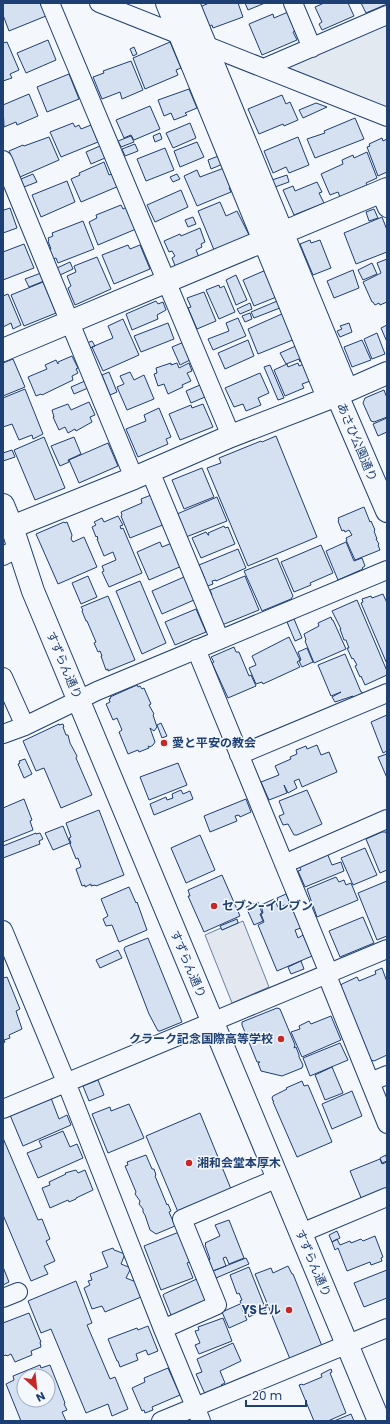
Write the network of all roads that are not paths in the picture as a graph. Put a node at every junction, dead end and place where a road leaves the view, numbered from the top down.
1 (50, 3) edge
2 (99, 3) edge
3 (167, 3) edge
4 (188, 3) edge
5 (293, 3) edge
6 (387, 15) edge
7 (180, 35) junction
8 (206, 45) junction
9 (312, 48) junction
10 (264, 68) junction
11 (387, 118) edge
12 (3, 160) edge
13 (385, 197) edge
14 (274, 237) junction
15 (167, 282) junction
16 (70, 322) junction
17 (3, 350) edge
18 (387, 373) edge
19 (337, 395) junction
20 (231, 436) junction
21 (142, 474) junction
22 (3, 505) edge
23 (387, 511) edge
24 (12, 527) junction
25 (11, 552) edge
26 (387, 570) edge
27 (220, 640) junction
28 (196, 649) junction
29 (3, 677) edge
30 (387, 693) edge
31 (78, 699) junction
32 (25, 726) junction
33 (3, 734) edge
34 (239, 755) junction
35 (387, 818) edge
36 (284, 864) junction
37 (3, 930) edge
38 (387, 948) edge
39 (328, 973) junction
40 (213, 1021) junction
41 (387, 1075) edge
42 (66, 1082) junction
43 (370, 1082) junction
44 (3, 1109) edge
45 (387, 1124) edge
46 (278, 1178) junction
47 (387, 1196) edge
48 (301, 1233) junction
49 (387, 1328) edge
50 (163, 1329) junction
51 (348, 1345) junction
52 (198, 1414) edge
53 (161, 1421) edge
54 (379, 1421) edge

1 - 15 street
2 - 7 street
3 - 7 street
4 - 8 street
5 - 9 street
6 - 9 street
7 - 8 street
7 - 14 street
8 - 10 street
8 - 14 street
9 - 10 street
10 - 11 street
12 - 16 street
13 - 14 street
14 - 15 street
14 - 19 street
15 - 16 street
15 - 20 street
16 - 17 street
16 - 21 street
18 - 19 street
19 - 20 street
19 - 23 street, あさひ公園通り
20 - 21 street
21 - 24 street
21 - 27 street
22 - 24 street, すずらん通り
24 - 25 street, すずらん通り
25 - 31 street, すずらん通り
26 - 27 street
27 - 28 street
28 - 31 street
28 - 34 street
29 - 32 street
30 - 34 street
31 - 32 street
31 - 40 street, すずらん通り
32 - 33 street
34 - 36 street
35 - 36 street
36 - 39 street
37 - 42 street
38 - 39 street
39 - 40 street
39 - 43 street
40 - 42 street
40 - 46 street, すずらん通り
41 - 43 street
42 - 44 street
42 - 50 street
43 - 45 street
46 - 48 street, すずらん通り
46 - 50 street
47 - 48 street
48 - 51 street, すずらん通り
49 - 51 street
50 - 52 street
51 - 52 street
51 - 54 street, すずらん通り
52 - 53 street

